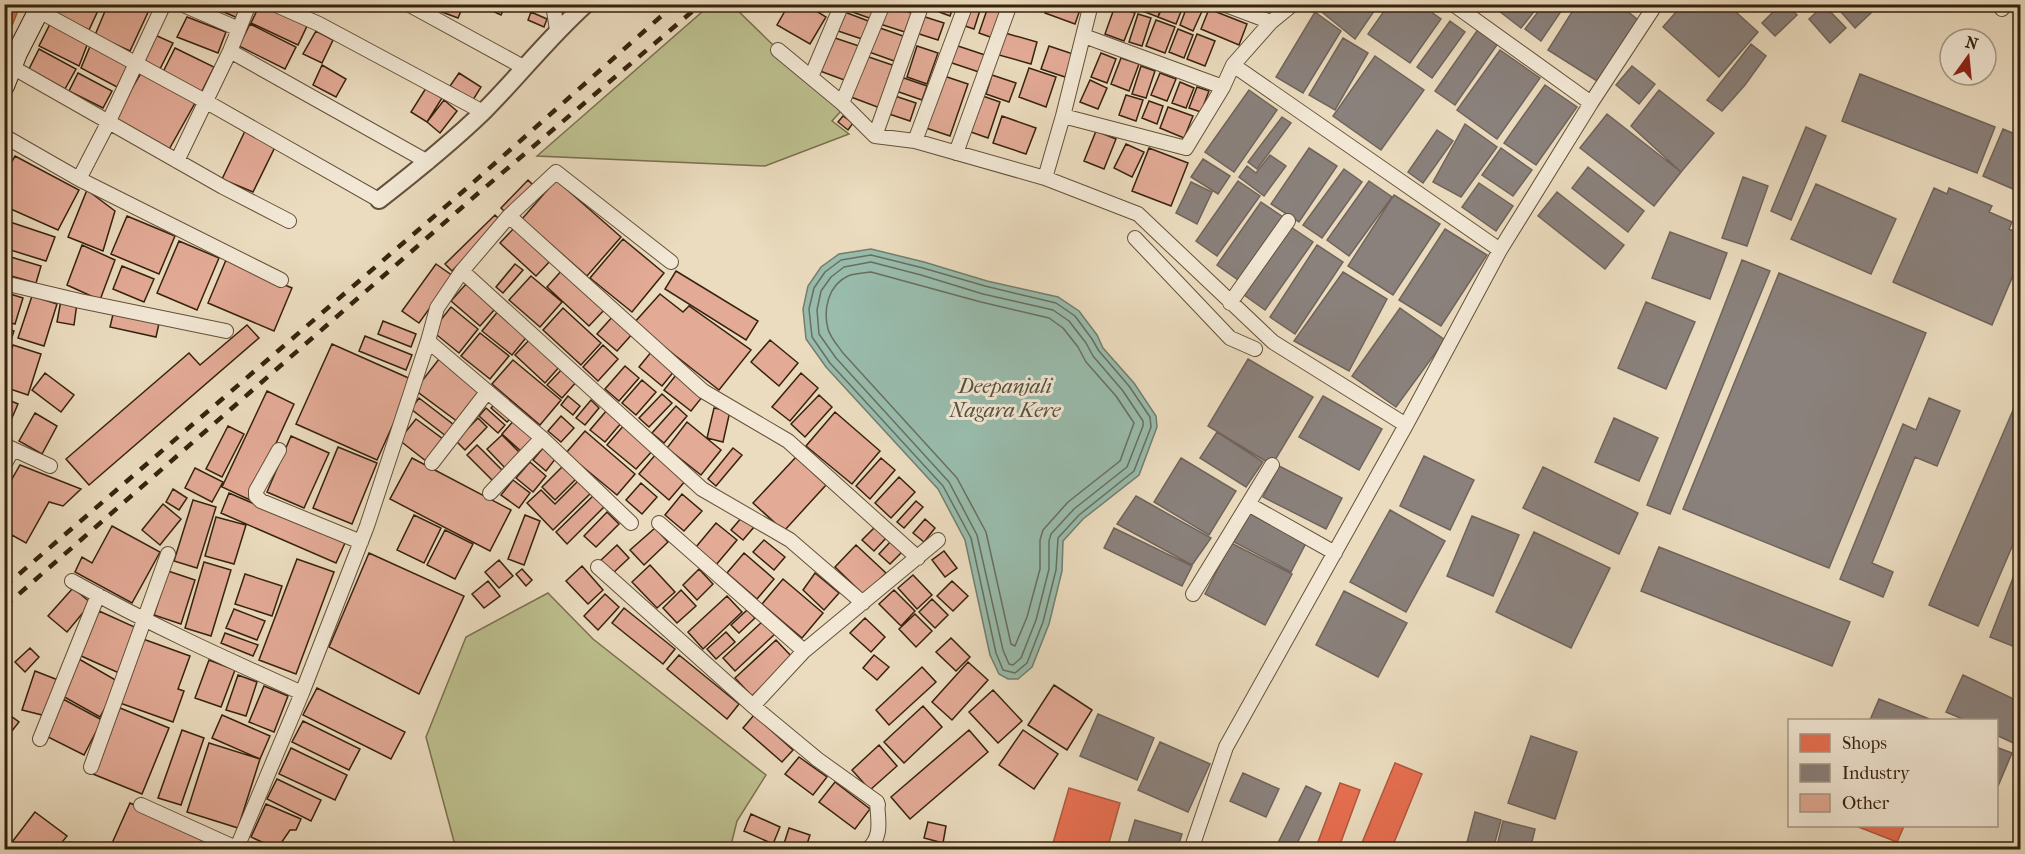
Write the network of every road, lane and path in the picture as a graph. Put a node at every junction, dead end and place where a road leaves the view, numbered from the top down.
1 (181, 4) edge
2 (249, 4) edge
3 (274, 4) edge
4 (408, 4) edge
5 (553, 4) edge
6 (586, 4) edge
7 (842, 4) edge
8 (883, 4) edge
9 (922, 4) edge
10 (966, 4) edge
11 (1010, 4) edge
12 (1091, 4) edge
13 (1223, 4) edge
14 (1293, 4) edge
15 (1453, 4) edge
16 (1656, 4) edge
17 (160, 6) edge
18 (40, 8) edge
19 (1271, 22) junction
20 (238, 29) junction
21 (557, 30) junction
22 (1084, 36) junction
23 (778, 50) dead end
24 (230, 51) junction
25 (136, 64) junction
26 (1233, 65) junction
27 (12, 67) junction
28 (525, 68) junction
29 (812, 77) junction
30 (4, 86) edge
31 (1223, 87) junction
32 (205, 101) junction
33 (842, 103) junction
34 (1591, 103) junction
35 (483, 112) junction
36 (1064, 116) junction
37 (108, 123) junction
38 (4, 136) edge
39 (875, 136) junction
40 (915, 141) junction
41 (956, 153) junction
42 (177, 161) junction
43 (428, 162) junction
44 (1045, 178) junction
45 (79, 179) junction
46 (379, 200) joint
47 (510, 216) junction
48 (289, 221) dead end
49 (1288, 221) dead end
50 (1136, 238) dead end
51 (1500, 250) junction
52 (671, 262) dead end
53 (462, 270) junction
54 (281, 280) dead end
55 (4, 283) edge
56 (1230, 303) junction
57 (226, 331) dead end
58 (428, 341) junction
59 (1255, 349) dead end
60 (487, 392) junction
61 (1406, 425) junction
62 (542, 438) junction
63 (9, 447) edge
64 (279, 450) dead end
65 (432, 463) dead end
66 (4, 465) edge
67 (1272, 465) dead end
68 (50, 466) dead end
69 (490, 494) dead end
70 (1248, 504) junction
71 (659, 523) dead end
72 (631, 524) dead end
73 (938, 540) dead end
74 (361, 542) junction
75 (1335, 553) junction
76 (168, 554) dead end
77 (918, 558) junction
78 (598, 567) dead end
79 (72, 581) dead end
80 (1193, 594) dead end
81 (98, 596) junction
82 (863, 603) junction
83 (144, 620) junction
84 (804, 651) junction
85 (302, 693) junction
86 (753, 706) junction
87 (40, 739) dead end
88 (91, 767) dead end
89 (141, 805) dead end
90 (236, 849) edge
91 (867, 849) edge
92 (1191, 849) edge

1 - 20 street
2 - 20 street
3 - 35 street
4 - 28 street
5 - 21 street
6 - 21 street
7 - 29 street
8 - 33 street
9 - 39 street
10 - 40 street
11 - 41 street
12 - 22 street
13 - 19 street
14 - 19 street
15 - 34 street
16 - 34 street
17 - 25 street
18 - 25 street
18 - 27 main road
19 - 26 street
20 - 24 street
21 - 28 street
22 - 31 street
22 - 36 street
23 - 29 street
24 - 32 street
24 - 43 street
25 - 32 street
25 - 37 street
26 - 31 street
26 - 51 street
27 - 30 main road
27 - 37 street
28 - 35 street
29 - 33 street
31 - 36 street
32 - 42 street
32 - 46 street
33 - 39 street
34 - 51 street
35 - 43 street
36 - 44 street
37 - 42 street
37 - 45 street
38 - 45 street
39 - 40 street
40 - 41 street
41 - 44 street
42 - 48 street
43 - 46 street
44 - 56 street
45 - 54 street
47 - 52 street
47 - 53 street
47 - 77 street
49 - 56 street
50 - 59 street
51 - 61 street
53 - 58 street
53 - 82 street
55 - 57 street
56 - 61 street
58 - 60 street
58 - 74 street
60 - 62 street
60 - 65 street
61 - 75 street
62 - 69 street
62 - 72 street
63 - 66 street
63 - 68 street
64 - 74 street
67 - 70 street
70 - 75 street
70 - 80 street
71 - 84 street
73 - 77 street
74 - 85 street
75 - 92 street
76 - 83 street
77 - 82 street
78 - 86 street
79 - 81 street
81 - 83 street
81 - 87 street
82 - 84 street
83 - 85 street
83 - 88 street
84 - 86 street
85 - 90 street
86 - 91 street
89 - 90 street

